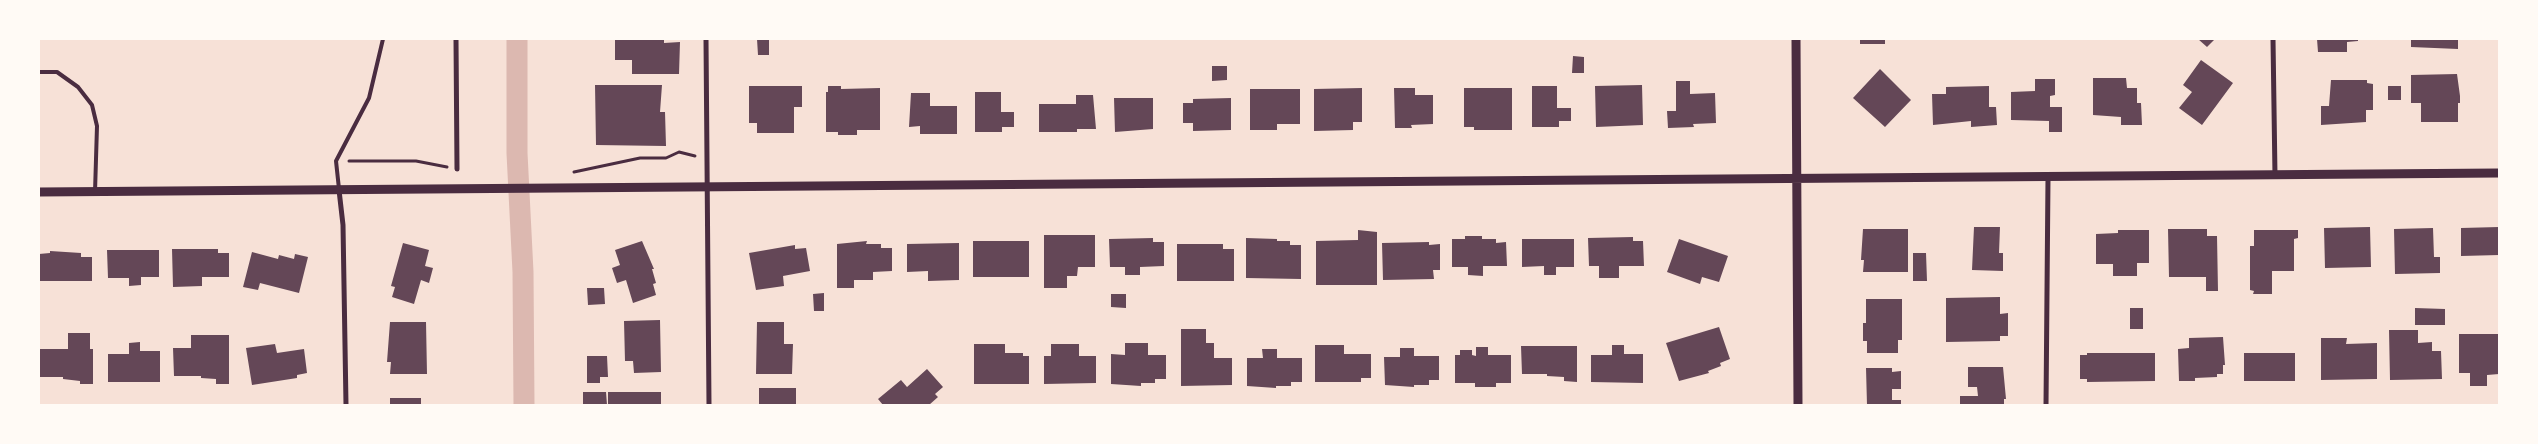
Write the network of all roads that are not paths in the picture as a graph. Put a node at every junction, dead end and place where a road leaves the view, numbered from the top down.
1 (383, 39) edge
2 (456, 39) edge
3 (706, 39) edge
4 (1796, 39) edge
5 (2273, 39) edge
6 (39, 72) edge
7 (456, 170) road end
8 (2499, 173) edge
9 (2275, 176) junction
10 (2048, 178) junction
11 (1797, 180) junction
12 (707, 186) junction
13 (339, 190) junction
14 (39, 192) edge
15 (95, 192) junction
16 (346, 405) edge
17 (709, 405) edge
18 (1798, 405) edge
19 (2046, 405) edge

1 - 13 lane
2 - 7 street
3 - 12 street
4 - 11 street
5 - 9 street
6 - 15 lane
8 - 9 street
9 - 10 street
10 - 11 street
10 - 19 street
11 - 12 street
11 - 18 street
12 - 13 street
12 - 17 street
13 - 15 street
13 - 16 street
14 - 15 street

